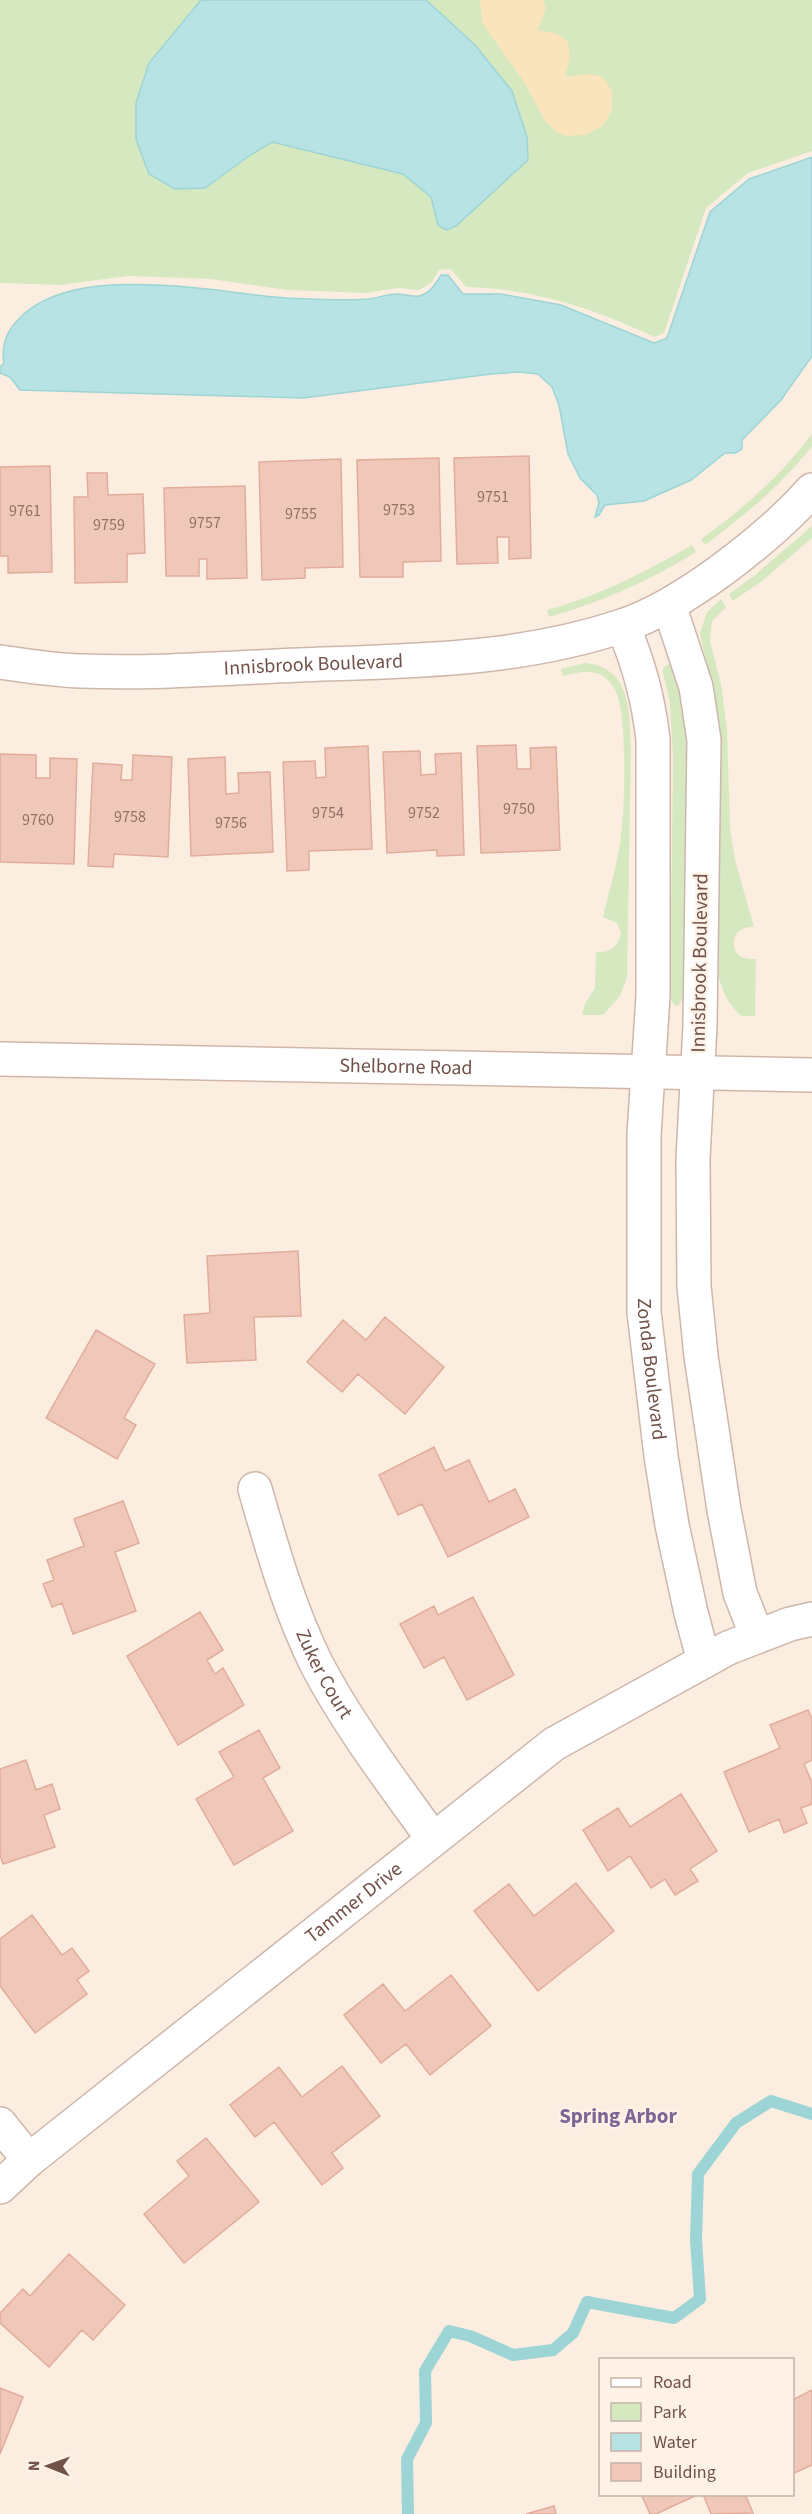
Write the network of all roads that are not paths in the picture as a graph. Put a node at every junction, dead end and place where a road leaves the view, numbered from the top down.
1 (812, 490) edge
2 (669, 605) junction
3 (623, 626) junction
4 (0, 662) edge
5 (0, 1059) edge
6 (647, 1072) junction
7 (698, 1073) junction
8 (812, 1075) edge
9 (255, 1489) dead end
10 (812, 1619) edge
11 (730, 1648) junction
12 (433, 1839) junction
13 (0, 2124) edge
14 (29, 2160) junction
15 (0, 2187) edge

1 - 2 street, Innisbrook Boulevard
2 - 3 street, Innisbrook Boulevard
2 - 7 street, Innisbrook Boulevard
3 - 4 street, Innisbrook Boulevard
3 - 6 street
5 - 6 street, Shelborne Road
6 - 7 street, Shelborne Road
6 - 11 street, Zonda Boulevard
7 - 8 street, Shelborne Road
7 - 11 street
9 - 12 street, Zuker Court
10 - 11 street, Tammer Drive
11 - 12 street, Tammer Drive
12 - 14 street, Tammer Drive
13 - 14 street
14 - 15 street, Tammer Drive

